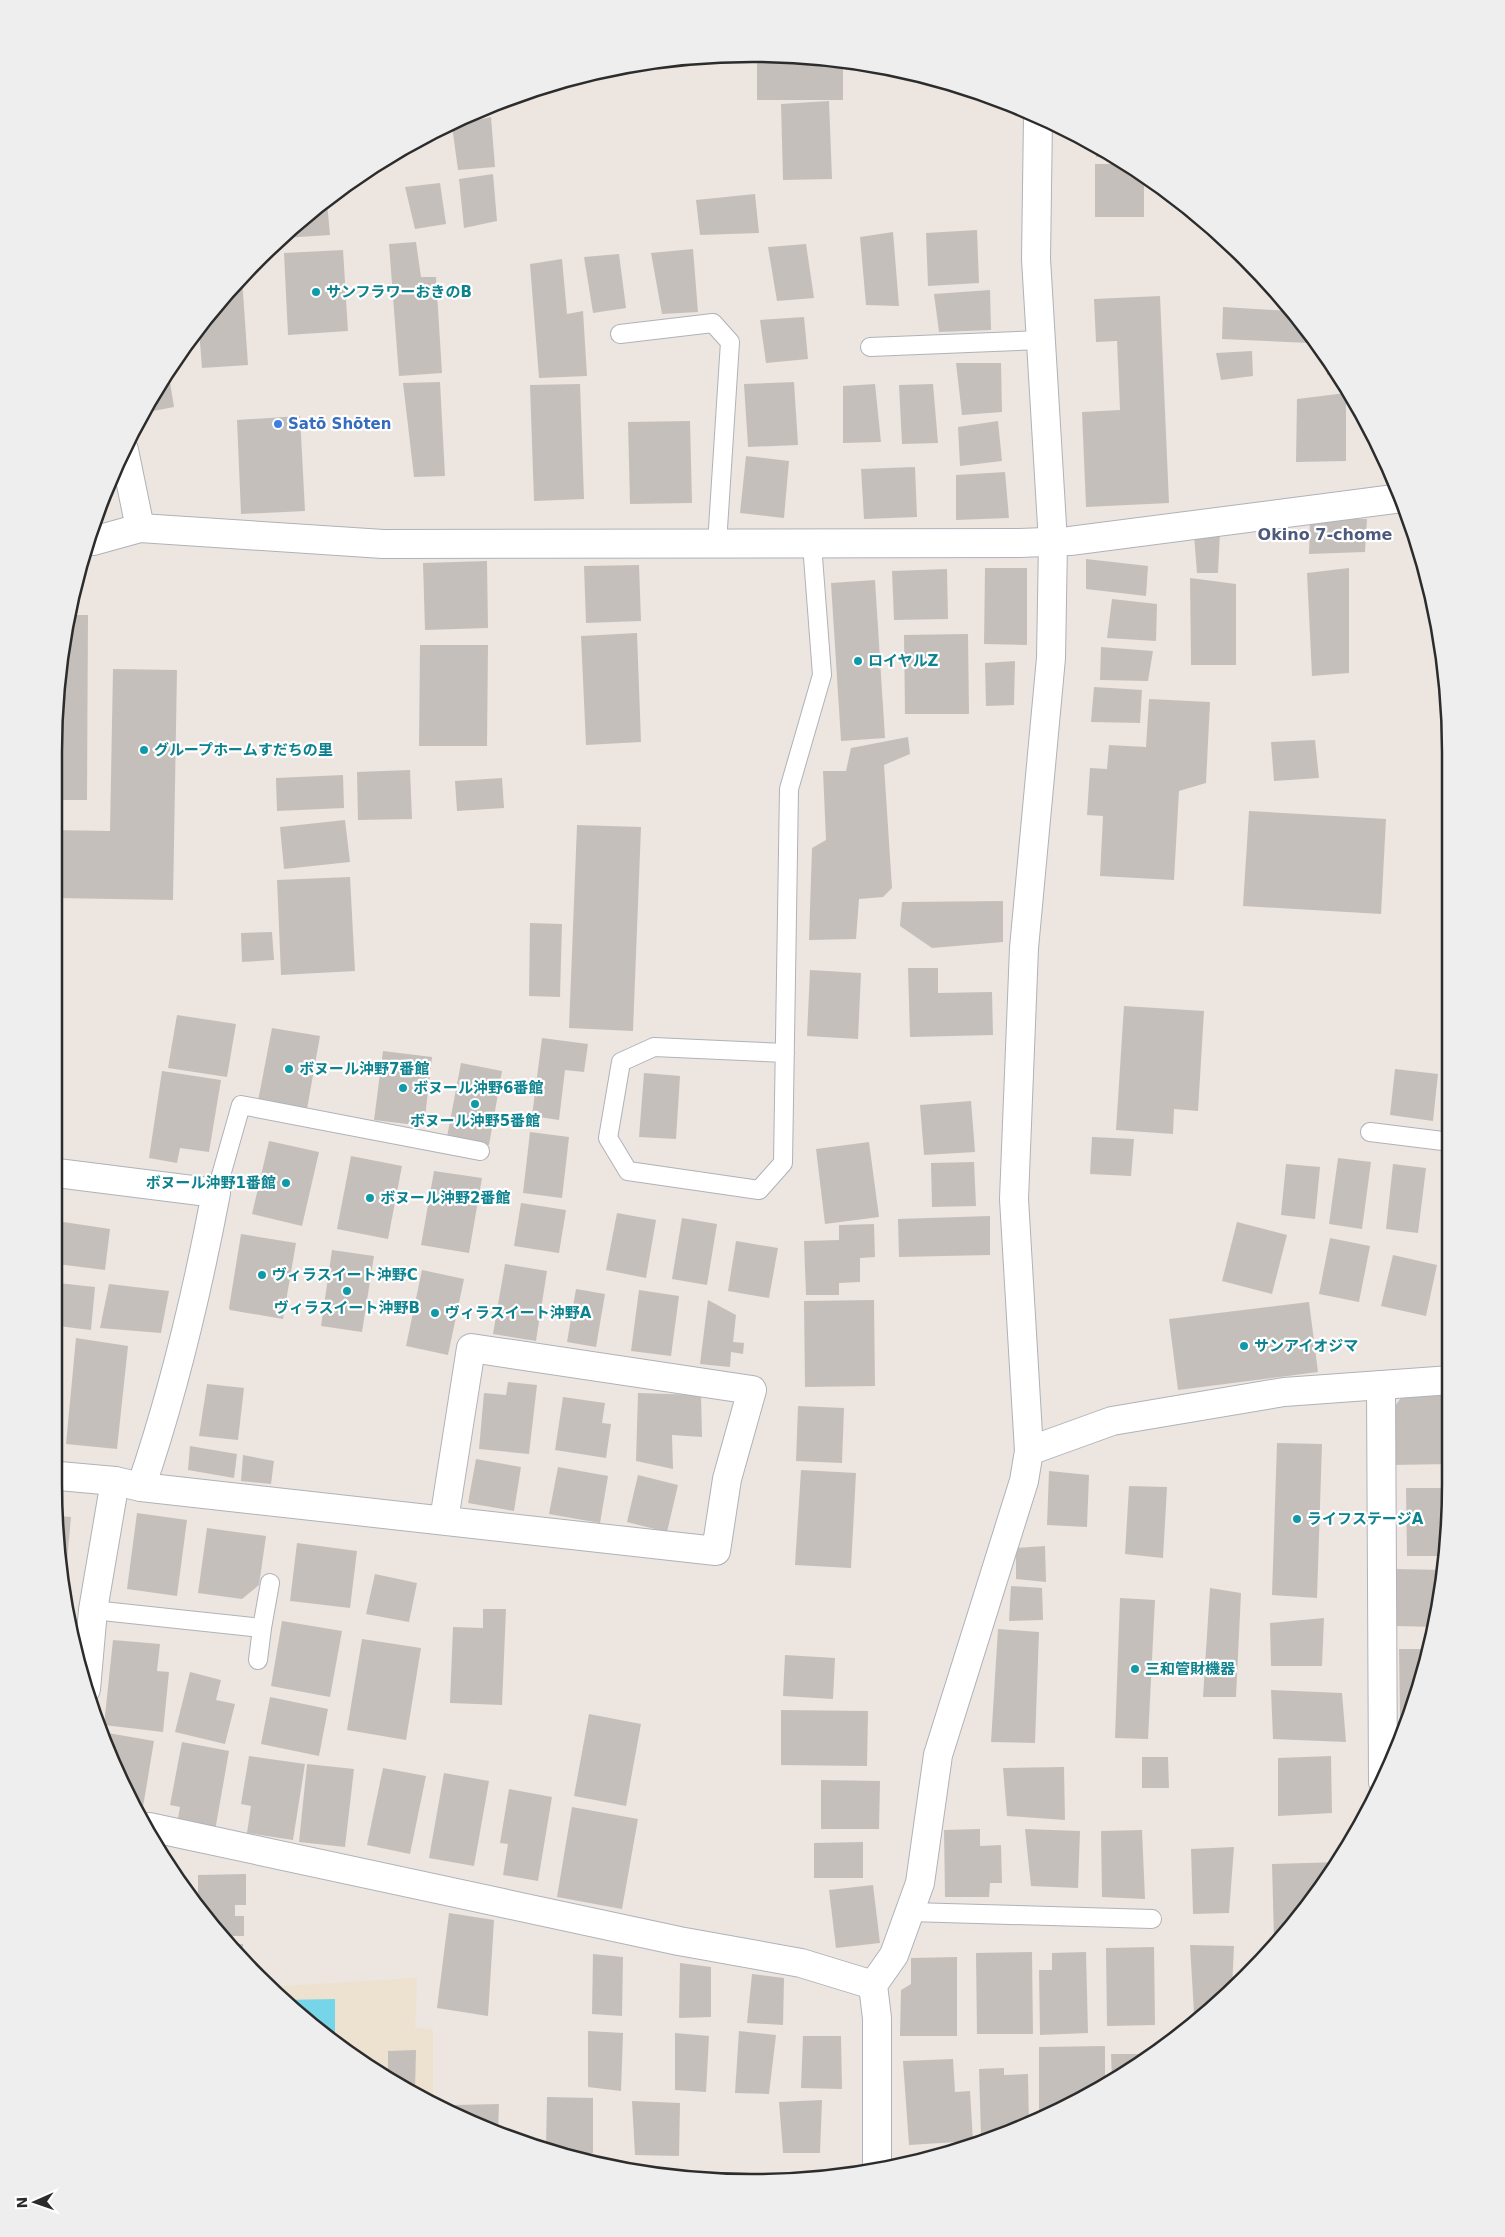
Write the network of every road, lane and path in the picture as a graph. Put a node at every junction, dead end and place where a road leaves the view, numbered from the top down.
1 (1038, 125) edge
2 (620, 334) dead end
3 (1041, 340) junction
4 (870, 347) dead end
5 (127, 463) edge
6 (1394, 499) edge
7 (140, 528) junction
8 (96, 540) edge
9 (1053, 542) junction
10 (717, 544) junction
11 (812, 544) junction
12 (785, 1054) junction
13 (1370, 1132) dead end
14 (1442, 1141) edge
15 (480, 1151) dead end
16 (62, 1174) edge
17 (216, 1193) junction
18 (1442, 1381) edge
19 (1381, 1385) junction
20 (1029, 1450) junction
21 (62, 1476) edge
22 (128, 1484) junction
23 (444, 1520) junction
24 (270, 1583) dead end
25 (93, 1610) junction
26 (262, 1628) junction
27 (258, 1660) dead end
28 (88, 1669) edge
29 (1383, 1764) edge
30 (154, 1828) edge
31 (910, 1912) junction
32 (1152, 1919) dead end
33 (873, 1985) junction
34 (877, 2163) edge

1 - 3 street
2 - 10 lane
3 - 4 lane
3 - 9 street
5 - 7 street
6 - 9 street
7 - 8 street
7 - 10 street
9 - 11 street
9 - 20 street
10 - 11 street
11 - 12 lane
12 - 12 lane
13 - 14 lane
15 - 17 lane
16 - 17 street
17 - 22 street
18 - 19 street
19 - 20 street
19 - 29 street
20 - 31 street
21 - 22 street
22 - 23 street
22 - 25 street
23 - 23 street
24 - 26 lane
25 - 26 lane
25 - 28 street
26 - 27 lane
30 - 33 street
31 - 32 lane
31 - 33 street
33 - 34 street

